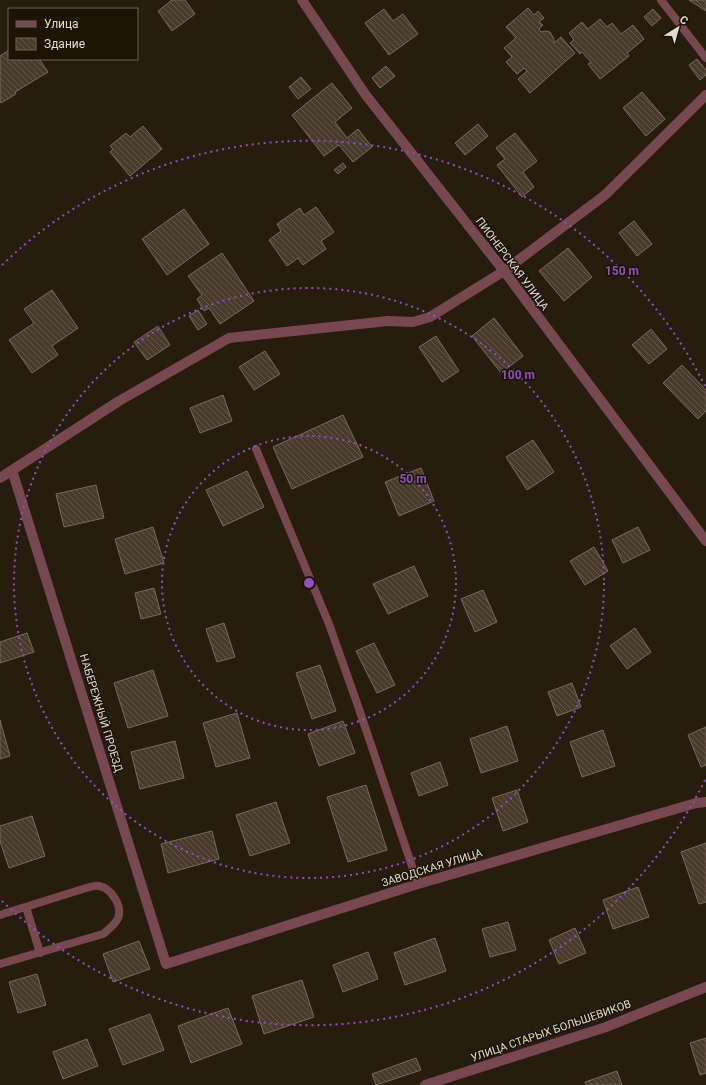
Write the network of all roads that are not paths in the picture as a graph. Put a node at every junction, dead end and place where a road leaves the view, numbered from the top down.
1 (302, 0) edge
2 (660, 0) edge
3 (706, 58) edge
4 (706, 95) edge
5 (504, 271) junction
6 (256, 449) dead end
7 (12, 470) junction
8 (0, 478) edge
9 (706, 541) edge
10 (706, 802) edge
11 (418, 884) junction
12 (26, 907) junction
13 (0, 915) edge
14 (40, 953) junction
15 (0, 964) edge
16 (166, 964) joint
17 (706, 987) edge
18 (425, 1085) edge

1 - 5 street, ПИОНЕРСКАЯ УЛИЦА
2 - 3 lane
4 - 5 street
5 - 7 street
5 - 9 street, ПИОНЕРСКАЯ УЛИЦА
6 - 11 lane
7 - 8 street
7 - 16 street, НАБЕРЕЖНЫЙ ПРОЕЗД
10 - 11 street, ЗАВОДСКАЯ УЛИЦА
11 - 16 street, ЗАВОДСКАЯ УЛИЦА
12 - 13 lane
12 - 14 lane
12 - 14 lane
14 - 15 lane
17 - 18 street, УЛИЦА СТАРЫХ БОЛЬШЕВИКОВ

